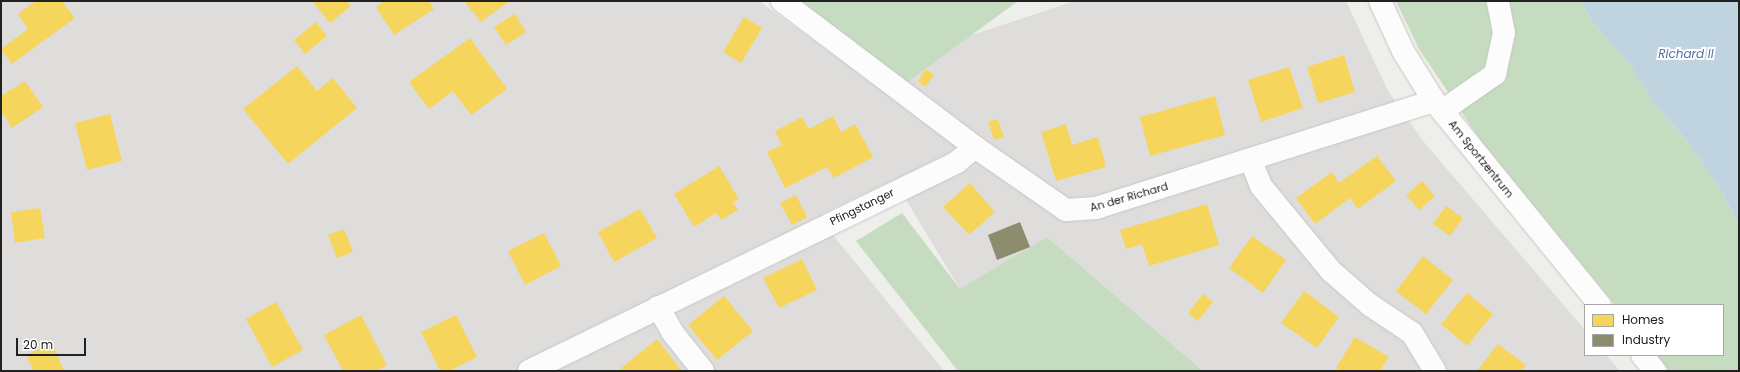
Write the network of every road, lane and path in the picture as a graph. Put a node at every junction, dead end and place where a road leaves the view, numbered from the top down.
1 (782, 1) edge
2 (1380, 1) edge
3 (1498, 1) edge
4 (1438, 106) junction
5 (975, 148) junction
6 (1251, 161) junction
7 (1599, 304) edge
8 (658, 307) junction
9 (1643, 356) edge
10 (529, 371) edge
11 (703, 371) edge
12 (1435, 371) edge
13 (1656, 371) edge

1 - 5 street
2 - 4 street, Am Sportzentrum
3 - 4 street, An der Richard
4 - 6 street, An der Richard
4 - 7 street, Am Sportzentrum
5 - 6 street, An der Richard
5 - 8 street, Pfingstanger
6 - 12 street
8 - 10 street, Pfingstanger
8 - 11 street
9 - 13 street

